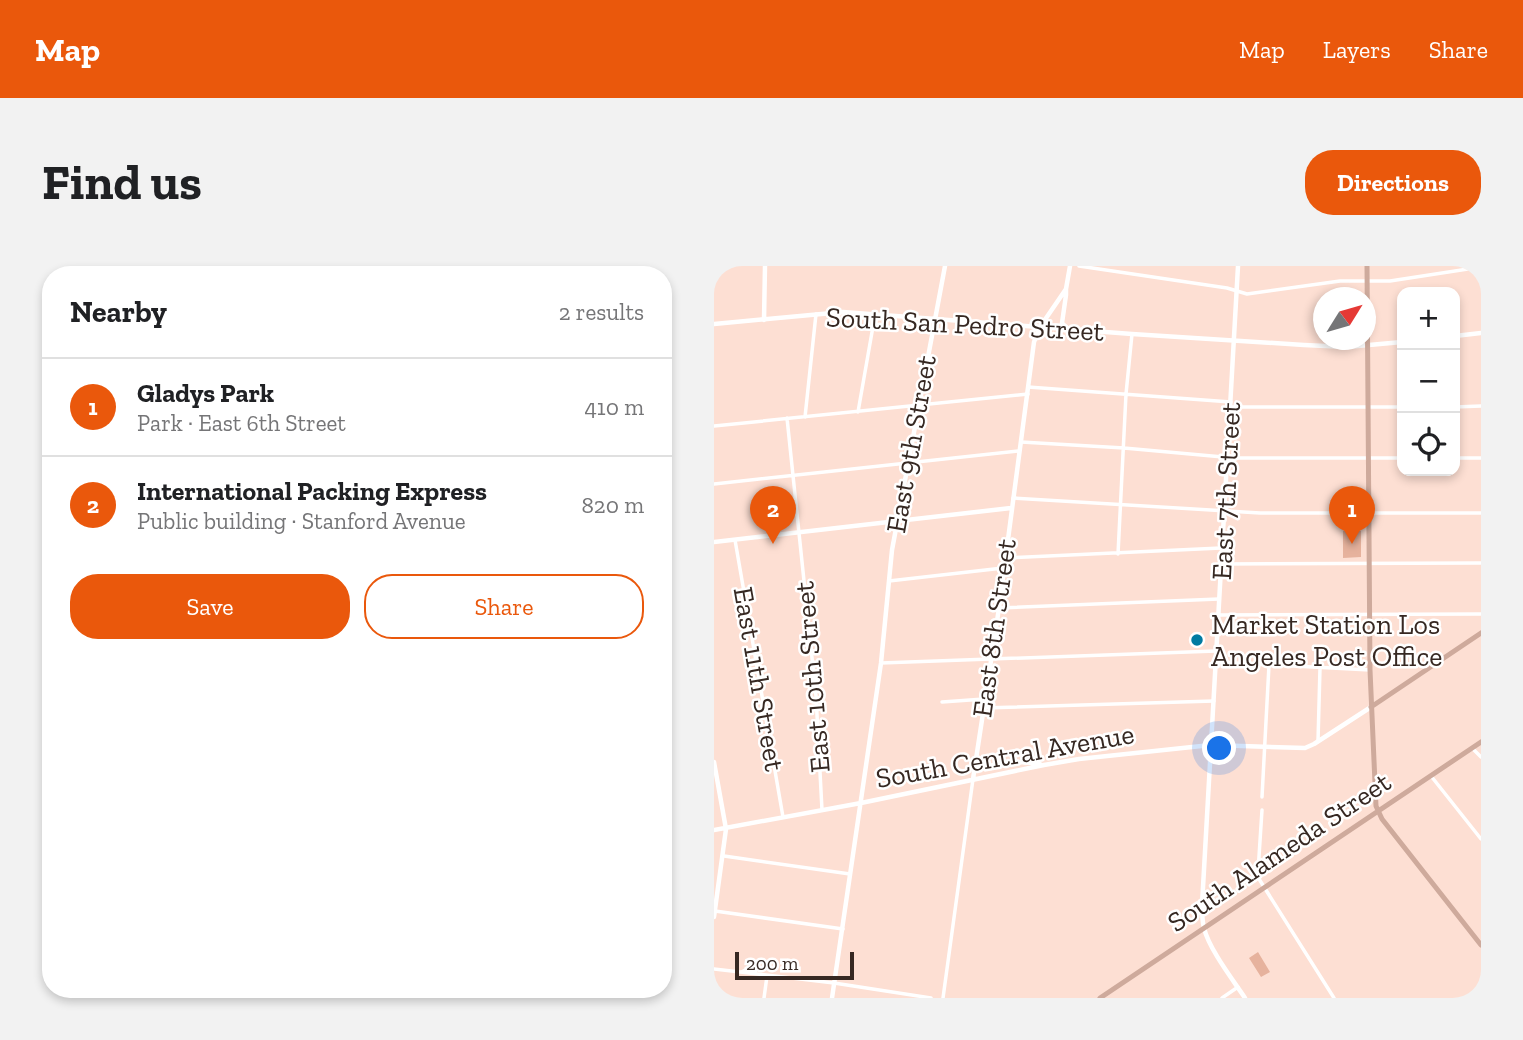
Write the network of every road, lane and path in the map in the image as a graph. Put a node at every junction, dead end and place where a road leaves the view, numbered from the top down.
1 (765, 266) edge
2 (945, 266) edge
3 (1070, 266) edge
4 (1079, 266) edge
5 (1238, 266) edge
6 (1367, 266) edge
7 (1481, 267) edge
8 (1367, 281) junction
9 (1367, 287) edge
10 (1066, 289) junction
11 (1236, 291) junction
12 (816, 314) junction
13 (876, 315) junction
14 (934, 319) junction
15 (764, 320) junction
16 (714, 324) edge
17 (1041, 327) junction
18 (1069, 329) junction
19 (1481, 333) edge
20 (1132, 334) junction
21 (1460, 335) edge
22 (1234, 341) junction
23 (1397, 343) edge
24 (1313, 345) edge
25 (1376, 345) edge
26 (1367, 350) edge
27 (1028, 387) junction
28 (1027, 394) junction
29 (1126, 394) junction
30 (1231, 404) junction
31 (919, 405) junction
32 (1368, 407) junction
33 (1397, 407) edge
34 (1460, 407) edge
35 (1481, 407) edge
36 (858, 412) junction
37 (805, 417) junction
38 (787, 418) junction
39 (714, 426) edge
40 (1021, 442) junction
41 (1124, 448) junction
42 (1020, 451) junction
43 (1227, 458) junction
44 (1368, 458) junction
45 (1397, 458) edge
46 (1460, 458) edge
47 (1481, 458) edge
48 (908, 463) junction
49 (794, 474) junction
50 (714, 484) edge
51 (1013, 498) junction
52 (1121, 505) junction
53 (1011, 508) junction
54 (1224, 512) junction
55 (1368, 512) junction
56 (1481, 513) edge
57 (898, 521) junction
58 (800, 532) junction
59 (735, 540) junction
60 (714, 542) edge
61 (1222, 548) junction
62 (1118, 554) junction
63 (1005, 558) junction
64 (1221, 564) junction
65 (1368, 564) junction
66 (1481, 564) edge
67 (1003, 568) junction
68 (889, 581) junction
69 (1219, 599) junction
70 (999, 608) junction
71 (1481, 614) edge
72 (1219, 615) junction
73 (1369, 615) junction
74 (1481, 633) edge
75 (1216, 651) junction
76 (991, 659) junction
77 (1216, 662) junction
78 (881, 663) junction
79 (1269, 666) junction
80 (1320, 668) junction
81 (1370, 670) junction
82 (984, 699) junction
83 (1214, 701) junction
84 (942, 702) dead end
85 (983, 708) junction
86 (1371, 708) junction
87 (1318, 741) junction
88 (1481, 741) edge
89 (1211, 745) junction
90 (1264, 747) junction
91 (1472, 748) junction
92 (1481, 757) edge
93 (976, 761) junction
94 (714, 762) edge
95 (1044, 765) junction
96 (1431, 776) junction
97 (973, 779) junction
98 (1262, 797) dead end
99 (861, 803) junction
100 (822, 810) junction
101 (1262, 810) dead end
102 (1377, 811) junction
103 (783, 818) junction
104 (726, 828) junction
105 (714, 830) edge
106 (1481, 839) edge
107 (724, 856) junction
108 (850, 874) junction
109 (1265, 889) junction
110 (715, 914) edge
111 (843, 929) junction
112 (1204, 929) junction
113 (1481, 945) edge
114 (714, 969) edge
115 (767, 976) junction
116 (834, 983) junction
117 (1238, 987) junction
118 (764, 998) edge
119 (832, 998) edge
120 (931, 998) edge
121 (943, 998) edge
122 (1100, 998) edge
123 (1222, 998) edge
124 (1245, 998) edge
125 (1334, 998) edge

1 - 15 main road
2 - 14 main road, East 9th Street
3 - 10 main road, East 8th Street
4 - 11 street
5 - 11 main road, East 7th Street
6 - 8 main road
7 - 8 street
8 - 9 main road
8 - 11 street
10 - 17 main road, East 8th Street
10 - 18 main road
11 - 22 main road, East 7th Street
12 - 13 main road, South San Pedro Street
12 - 15 main road, South San Pedro Street
12 - 37 street
13 - 14 main road, South San Pedro Street
13 - 36 street
14 - 17 main road, South San Pedro Street
14 - 31 main road, East 9th Street
15 - 16 main road, South San Pedro Street
17 - 18 main road, South San Pedro Street
17 - 27 main road, East 8th Street
18 - 20 main road, South San Pedro Street
19 - 21 main road
20 - 22 main road, South San Pedro Street
20 - 29 street
22 - 24 main road
22 - 30 main road, East 7th Street
23 - 25 main road
26 - 32 main road
27 - 28 main road, East 8th Street
27 - 29 street
28 - 31 street
28 - 40 main road, East 8th Street
29 - 30 street
29 - 41 street
30 - 32 street
30 - 43 main road, East 7th Street
31 - 36 street
31 - 48 main road, East 9th Street
32 - 33 street
32 - 44 main road
34 - 35 street
36 - 37 street
37 - 38 street
38 - 39 street
38 - 49 street, East 10th Street
40 - 41 street
40 - 42 main road, East 8th Street
41 - 43 street
41 - 52 street
42 - 48 street
42 - 51 main road, East 8th Street
43 - 44 street
43 - 54 main road, East 7th Street
44 - 45 street
44 - 55 main road
46 - 47 street
48 - 49 street
48 - 57 main road, East 9th Street
49 - 50 street
49 - 58 street, East 10th Street
51 - 52 street
51 - 53 main road, East 8th Street
52 - 54 street
52 - 62 street
53 - 57 main road
53 - 63 main road, East 8th Street
54 - 55 street
54 - 61 main road, East 7th Street
55 - 56 street
55 - 65 main road
57 - 58 main road
57 - 68 main road, East 9th Street
58 - 59 main road
58 - 100 street, East 10th Street
59 - 60 main road
59 - 103 street, East 11th Street
61 - 62 street
61 - 64 main road, East 7th Street
62 - 63 street
63 - 67 main road, East 8th Street
64 - 65 street
64 - 69 main road, East 7th Street
65 - 66 street
65 - 73 main road
67 - 68 street
67 - 70 main road, East 8th Street
68 - 78 main road, East 9th Street
69 - 70 street
69 - 72 main road, East 7th Street
70 - 76 main road, East 8th Street
71 - 73 street
72 - 73 street
72 - 75 main road, East 7th Street
73 - 81 main road
74 - 86 main road, South Central Avenue
75 - 76 street
75 - 77 main road, East 7th Street
76 - 78 street
76 - 82 main road, East 8th Street
77 - 79 street
77 - 83 main road, East 7th Street
78 - 99 main road, East 9th Street
79 - 80 street
79 - 90 street
80 - 81 street
80 - 87 street
81 - 86 main road
82 - 84 street
82 - 85 main road, East 8th Street
83 - 85 street
83 - 89 main road, East 7th Street
85 - 93 main road, East 8th Street
86 - 87 main road, South Central Avenue
86 - 102 main road
87 - 90 main road, South Central Avenue
88 - 91 main road, South Alameda Street
89 - 90 main road, South Central Avenue
89 - 95 main road, South Central Avenue
89 - 112 main road, East 7th Street
90 - 98 street
91 - 92 street
91 - 96 main road, South Alameda Street
93 - 95 main road
93 - 97 main road, East 8th Street
94 - 104 main road
95 - 97 main road, South Central Avenue
96 - 102 main road, South Alameda Street
96 - 106 street
97 - 99 main road, South Central Avenue
97 - 121 street, East 8th Street
99 - 100 main road, South Central Avenue
99 - 108 main road, East 9th Street
100 - 103 main road, South Central Avenue
101 - 109 street
102 - 109 main road, South Alameda Street
102 - 113 main road
103 - 104 main road, South Central Avenue
104 - 105 main road, South Central Avenue
104 - 107 main road
107 - 108 street
107 - 110 main road
108 - 111 main road, East 9th Street
109 - 112 main road, South Alameda Street
109 - 125 street
110 - 111 street
111 - 116 main road, East 9th Street
112 - 117 main road, East 7th Street
112 - 122 main road, South Alameda Street
114 - 115 street
115 - 116 street
115 - 118 street
116 - 119 main road, East 9th Street
116 - 120 street
117 - 123 street
117 - 124 main road, East 7th Street

